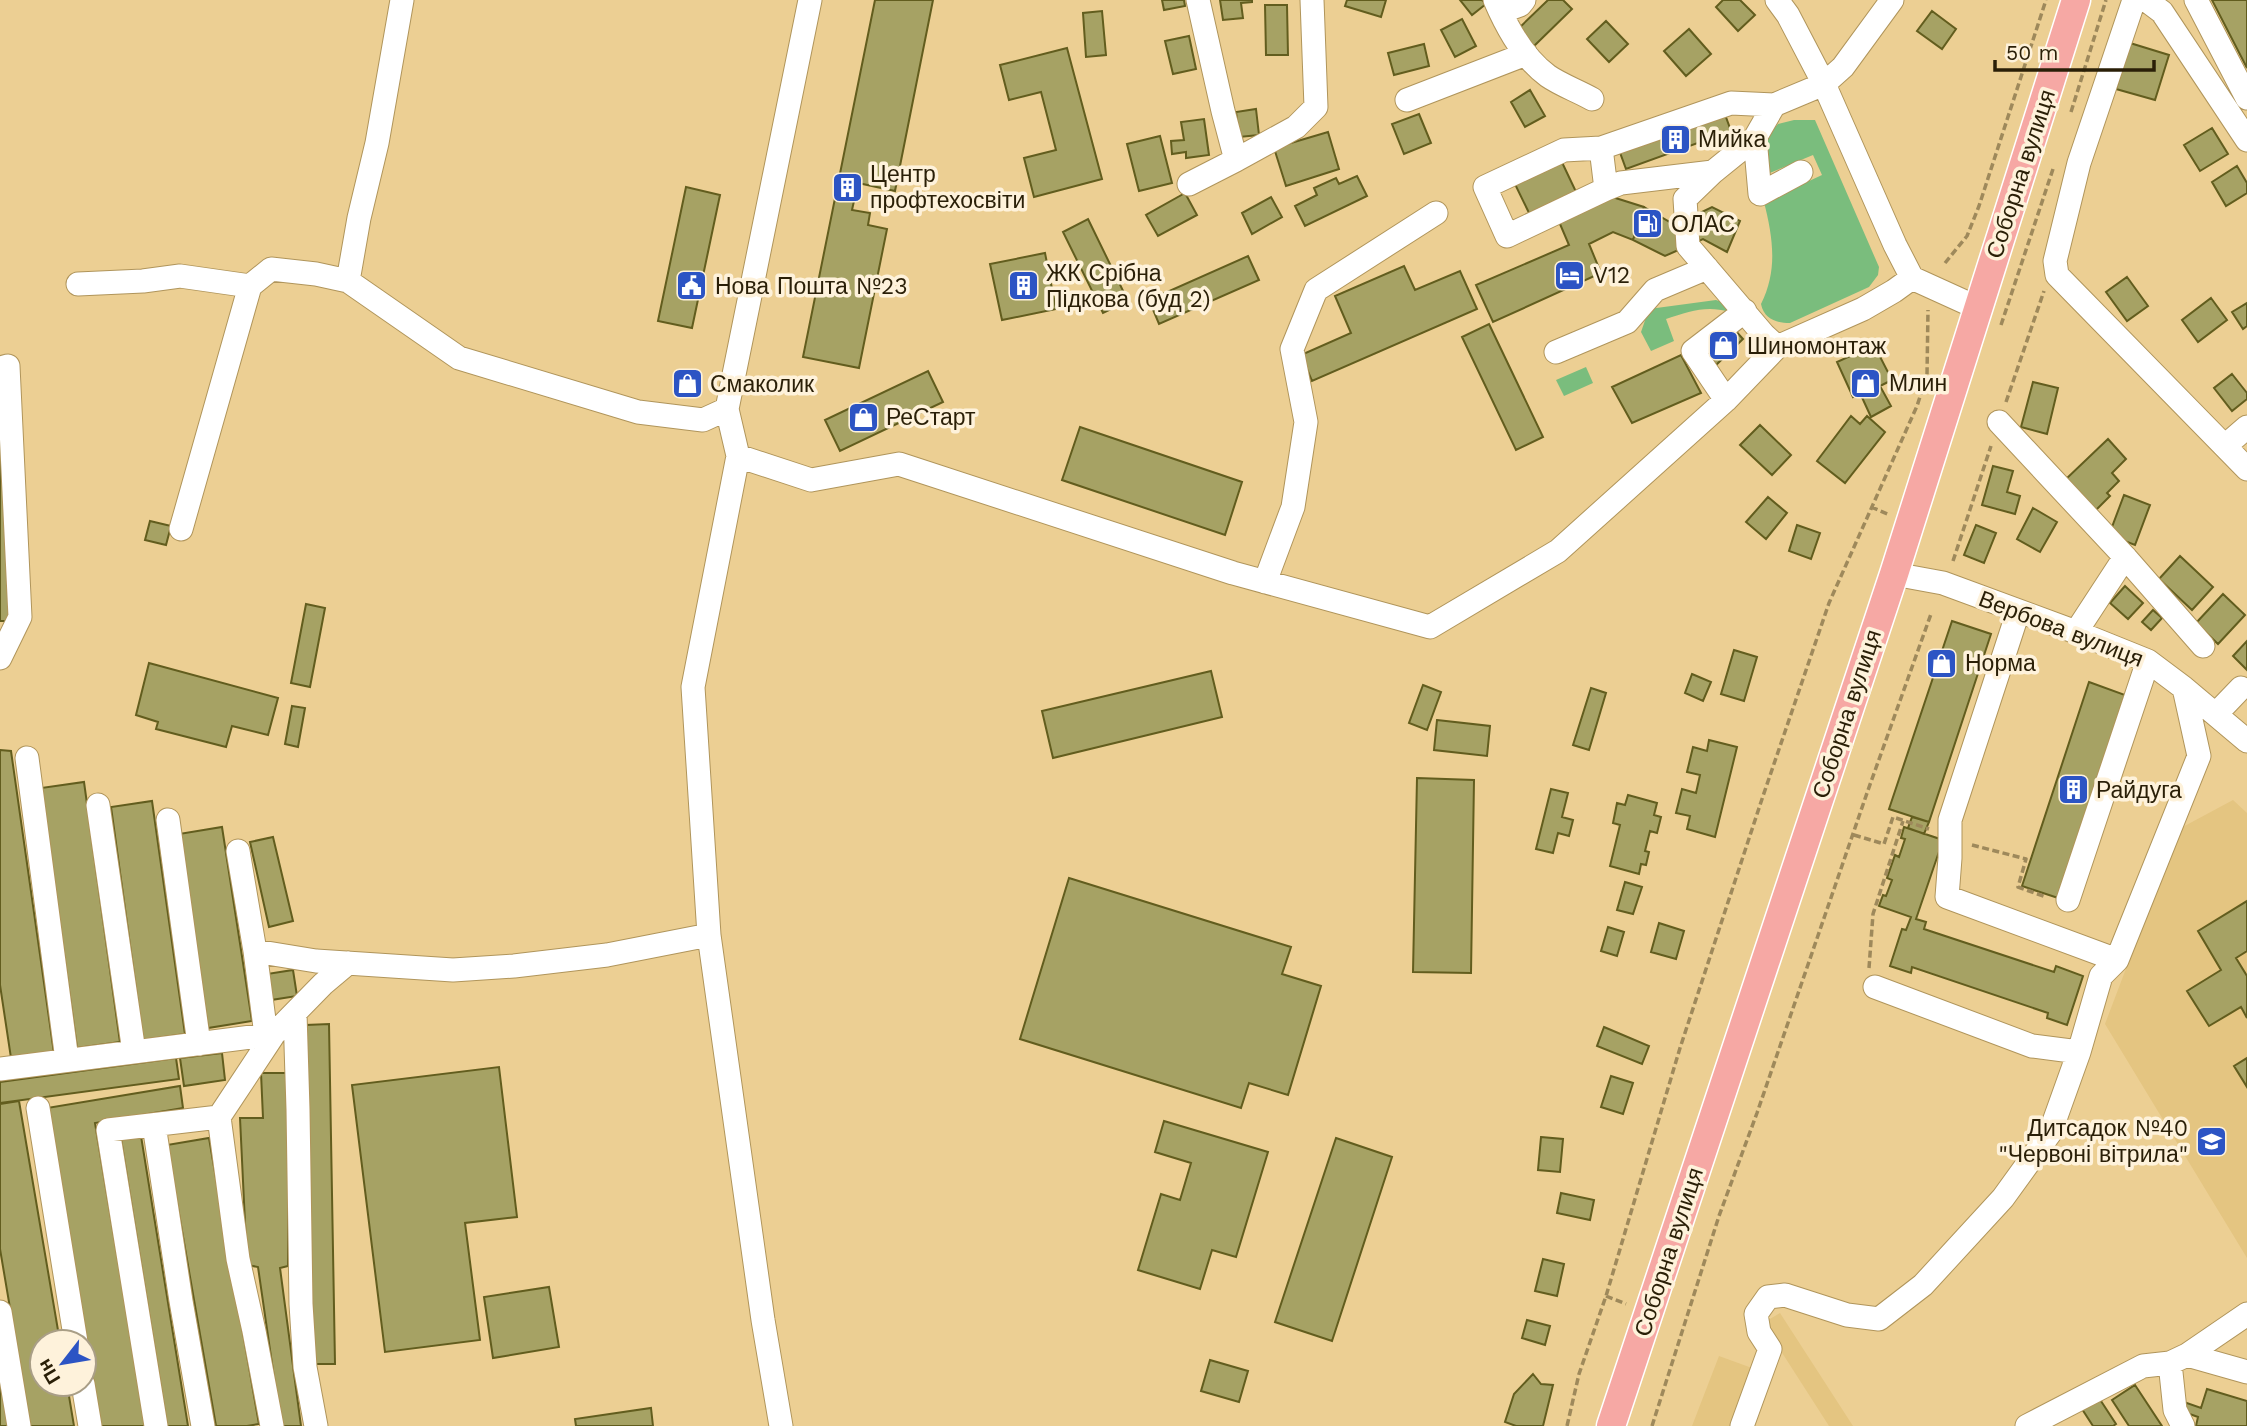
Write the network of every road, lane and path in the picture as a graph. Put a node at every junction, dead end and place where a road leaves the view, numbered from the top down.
1 (402, 0) edge
2 (810, 0) edge
3 (1198, 0) edge
4 (1312, 0) edge
5 (1496, 0) edge
6 (1524, 0) edge
7 (1777, 0) edge
8 (1892, 0) edge
9 (2046, 0) edge
10 (2076, 0) edge
11 (2106, 0) edge
12 (2134, 0) edge
13 (2146, 0) edge
14 (2196, 0) edge
15 (1526, 54) junction
16 (1824, 84) junction
17 (2247, 98) edge
18 (1592, 99) dead end
19 (1407, 100) dead end
20 (1774, 105) junction
21 (2071, 113) dead end
22 (1755, 138) junction
23 (2247, 140) edge
24 (1601, 148) junction
25 (1236, 160) junction
26 (2055, 163) dead end
27 (1713, 172) junction
28 (1801, 172) dead end
29 (1189, 184) dead end
30 (1606, 189) junction
31 (1436, 213) dead end
32 (1945, 263) dead end
33 (1707, 268) junction
34 (1912, 278) junction
35 (348, 281) junction
36 (78, 284) dead end
37 (250, 286) junction
38 (1978, 308) junction
39 (1928, 310) dead end
40 (1745, 311) junction
41 (1999, 331) dead end
42 (1777, 348) junction
43 (1556, 352) dead end
44 (0, 368) edge
45 (1726, 400) junction
46 (727, 409) junction
47 (1999, 422) dead end
48 (2247, 427) edge
49 (2225, 446) junction
50 (738, 456) junction
51 (2247, 469) edge
52 (1870, 507) junction
53 (1892, 516) dead end
54 (181, 528) dead end
55 (2125, 557) junction
56 (1894, 574) junction
57 (1265, 582) junction
58 (2018, 612) junction
59 (1931, 614) dead end
60 (2076, 632) junction
61 (2203, 646) dead end
62 (0, 658) edge
63 (2148, 661) junction
64 (2185, 688) junction
65 (2241, 688) dead end
66 (2216, 714) junction
67 (2247, 741) edge
68 (27, 758) dead end
69 (98, 805) dead end
70 (168, 820) dead end
71 (1903, 821) junction
72 (1926, 828) dead end
73 (1853, 835) junction
74 (1950, 836) junction
75 (238, 852) dead end
76 (2068, 900) joint
77 (709, 935) junction
78 (255, 951) junction
79 (2117, 960) junction
80 (348, 963) junction
81 (1875, 987) joint
82 (295, 1013) junction
83 (270, 1035) junction
84 (199, 1044) junction
85 (134, 1052) junction
86 (2079, 1052) junction
87 (67, 1060) junction
88 (1, 1062) edge
89 (38, 1108) dead end
90 (219, 1117) junction
91 (154, 1125) junction
92 (1606, 1296) junction
93 (1628, 1305) dead end
94 (0, 1312) edge
95 (2247, 1314) edge
96 (74, 1328) edge
97 (2178, 1359) junction
98 (2247, 1372) edge
99 (85, 1398) edge
100 (19, 1426) edge
101 (90, 1426) edge
102 (156, 1426) edge
103 (203, 1426) edge
104 (272, 1426) edge
105 (316, 1426) edge
106 (780, 1426) edge
107 (1567, 1426) edge
108 (1611, 1426) edge
109 (1651, 1426) edge
110 (1742, 1426) edge
111 (2027, 1426) edge
112 (2183, 1426) edge

1 - 35 street
2 - 46 street
3 - 25 street
4 - 25 street
5 - 6 street
5 - 15 street
7 - 16 street
8 - 16 street
9 - 32 path
10 - 38 main road, Соборна вулиця
11 - 21 path
12 - 49 street
13 - 23 street
14 - 17 street
15 - 18 street
15 - 19 street
16 - 20 street
16 - 34 street
20 - 22 street
20 - 24 street
22 - 27 street
22 - 28 street
24 - 30 street
24 - 30 street
25 - 29 street
26 - 41 path
27 - 30 street
27 - 33 street
31 - 57 street
33 - 40 street
33 - 43 street
34 - 38 street
34 - 42 street
35 - 37 street
35 - 46 street
36 - 37 street
37 - 54 street
38 - 56 main road, Соборна вулиця
39 - 52 path
40 - 42 street
40 - 45 street
42 - 45 street
44 - 62 street
45 - 57 street
46 - 50 street
47 - 55 street
48 - 49 street
49 - 51 street
50 - 57 street
50 - 77 street
52 - 53 path
52 - 92 path
55 - 60 street
55 - 61 street
56 - 58 street, Вербова вулиця
56 - 108 main road, Соборна вулиця
58 - 60 street, Вербова вулиця
58 - 74 street
59 - 73 path
60 - 63 street, Вербова вулиця
63 - 64 street, Вербова вулиця
63 - 76 street
64 - 66 street, Вербова вулиця
64 - 79 street
65 - 66 street
66 - 67 street, Вербова вулиця
68 - 87 street
69 - 85 street
70 - 84 street
71 - 72 path
71 - 73 path
71 - 81 path
73 - 109 path
74 - 76 path
74 - 79 street
75 - 78 street
77 - 80 street
77 - 106 street
78 - 80 street
78 - 83 street
79 - 86 street
80 - 82 street
81 - 86 street
82 - 83 street
82 - 105 street
83 - 84 street
83 - 90 street
84 - 85 street
85 - 87 street
86 - 110 street
87 - 88 street
89 - 96 street
90 - 91 street
90 - 104 street
91 - 102 street
91 - 103 street
92 - 93 path
92 - 107 path
94 - 100 street
95 - 97 street
97 - 98 street
97 - 111 street
97 - 112 street
99 - 101 street

